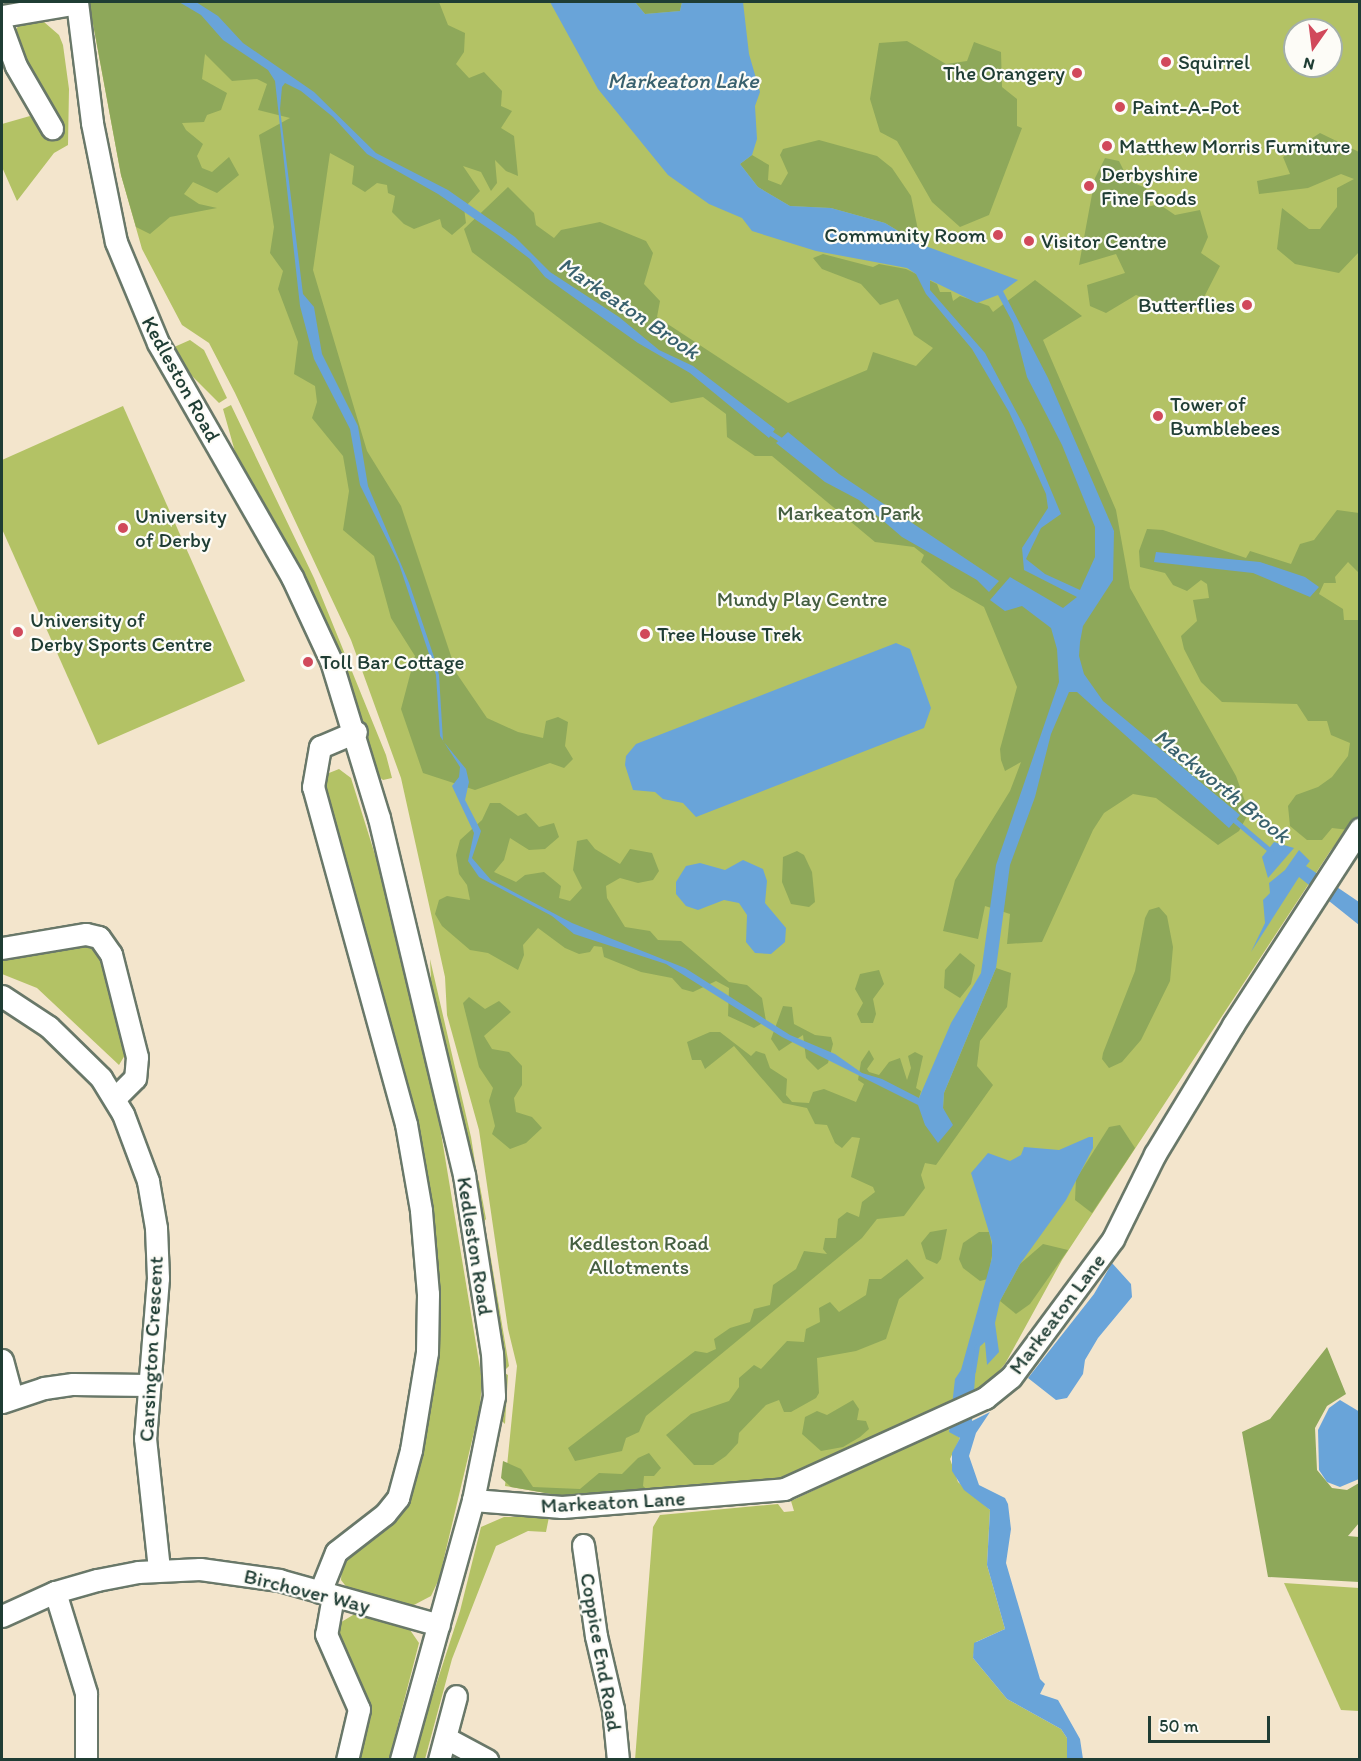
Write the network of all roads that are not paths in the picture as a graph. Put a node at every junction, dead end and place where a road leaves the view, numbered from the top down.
1 (77, 2) edge
2 (2, 16) edge
3 (2, 28) edge
4 (52, 128) dead end
5 (356, 732) junction
6 (1359, 829) edge
7 (2, 948) edge
8 (2, 996) edge
9 (115, 1098) junction
10 (2, 1360) edge
11 (147, 1385) junction
12 (7, 1400) edge
13 (473, 1500) junction
14 (583, 1545) dead end
15 (159, 1570) junction
16 (55, 1592) junction
17 (326, 1594) junction
18 (2, 1616) edge
19 (439, 1625) junction
20 (456, 1696) dead end
21 (446, 1738) junction
22 (86, 1760) edge
23 (347, 1760) edge
24 (401, 1760) edge
25 (439, 1760) edge
26 (487, 1760) edge
27 (618, 1760) edge

1 - 2 street
1 - 5 street, Kedleston Road
3 - 4 street
5 - 13 street, Kedleston Road
5 - 17 street
6 - 13 street, Markeaton Lane
7 - 9 street
8 - 9 street, Carsington Crescent
9 - 11 street, Carsington Crescent
10 - 12 street
11 - 12 street
11 - 15 street, Carsington Crescent
13 - 19 street, Kedleston Road
14 - 27 street, Coppice End Road
15 - 16 street, Birchover Way
15 - 17 street, Birchover Way
16 - 18 street, Birchover Way
16 - 22 street
17 - 19 street, Birchover Way
17 - 23 street
19 - 24 street, Kedleston Road
20 - 21 street
21 - 25 street
21 - 26 street

